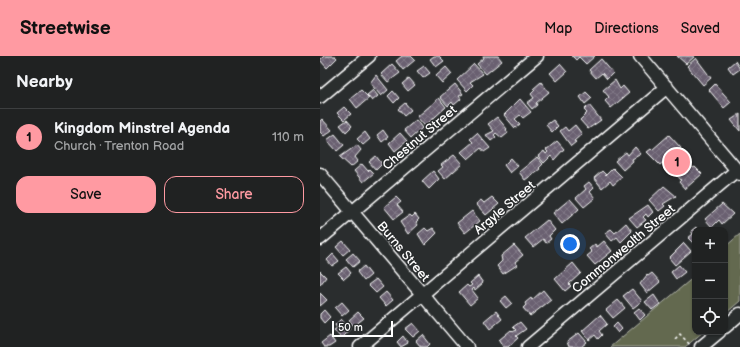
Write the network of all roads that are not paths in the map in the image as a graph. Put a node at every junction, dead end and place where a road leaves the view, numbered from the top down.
1 (369, 56) edge
2 (537, 56) edge
3 (640, 56) edge
4 (667, 87) junction
5 (320, 97) edge
6 (738, 172) edge
7 (320, 174) edge
8 (352, 212) junction
9 (320, 239) edge
10 (422, 294) junction
11 (740, 314) edge
12 (728, 324) edge
13 (714, 335) edge
14 (695, 346) edge
15 (360, 347) edge
16 (467, 347) edge
17 (528, 347) edge

1 - 5 street
2 - 8 street, Chestnut Street
3 - 4 street
4 - 6 street
4 - 10 street, Argyle Street
6 - 17 street, Commonwealth Street
7 - 8 street, Burns Street
8 - 9 street, Chestnut Street
8 - 10 street, Burns Street
10 - 15 street, Argyle Street
10 - 16 street, Burns Street
11 - 12 street
13 - 14 street

